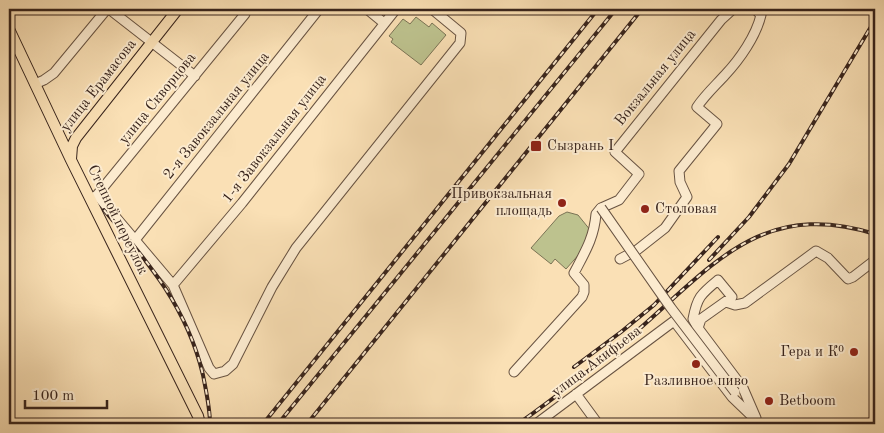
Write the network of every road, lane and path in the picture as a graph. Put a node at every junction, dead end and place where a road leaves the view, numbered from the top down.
1 (108, 9) edge
2 (178, 9) edge
3 (319, 9) edge
4 (367, 9) edge
5 (396, 9) edge
6 (432, 9) edge
7 (733, 9) edge
8 (755, 9) edge
9 (245, 14) dead end
10 (384, 23) junction
11 (9, 29) edge
12 (152, 42) junction
13 (195, 76) junction
14 (34, 84) junction
15 (58, 134) junction
16 (76, 138) junction
17 (71, 160) junction
18 (93, 197) junction
19 (604, 206) junction
20 (135, 240) junction
21 (620, 259) dead end
22 (875, 260) edge
23 (173, 285) junction
24 (726, 302) junction
25 (701, 331) junction
26 (687, 339) junction
27 (514, 372) dead end
28 (576, 394) junction
29 (875, 420) edge
30 (758, 422) edge
31 (200, 424) edge
32 (536, 424) edge
33 (598, 424) edge
34 (870, 424) edge

1 - 12 street
1 - 14 street
2 - 12 main road, улица Ерамасова
3 - 20 street, 2-я Завокзальная улица
4 - 10 street
5 - 10 street, 1-я Завокзальная улица
6 - 23 street
7 - 19 street, Вокзальная улица
8 - 21 street
9 - 13 street, улица Скворцова
10 - 23 street, 1-я Завокзальная улица
11 - 14 main road, Степной переулок
12 - 13 street
12 - 16 main road, улица Ерамасова
13 - 18 street, улица Скворцова
14 - 15 main road, Степной переулок
15 - 16 main road
15 - 17 main road, Степной переулок
16 - 17 main road, улица Ерамасова
17 - 18 main road, Степной переулок
18 - 20 street
18 - 31 main road, Степной переулок
19 - 27 street
19 - 30 street, bridge
20 - 23 street
22 - 24 street
24 - 25 street
24 - 25 street
25 - 26 street
25 - 30 street
26 - 28 street, улица Акифьева
26 - 30 street
28 - 32 street, улица Акифьева
28 - 33 street
29 - 34 street

